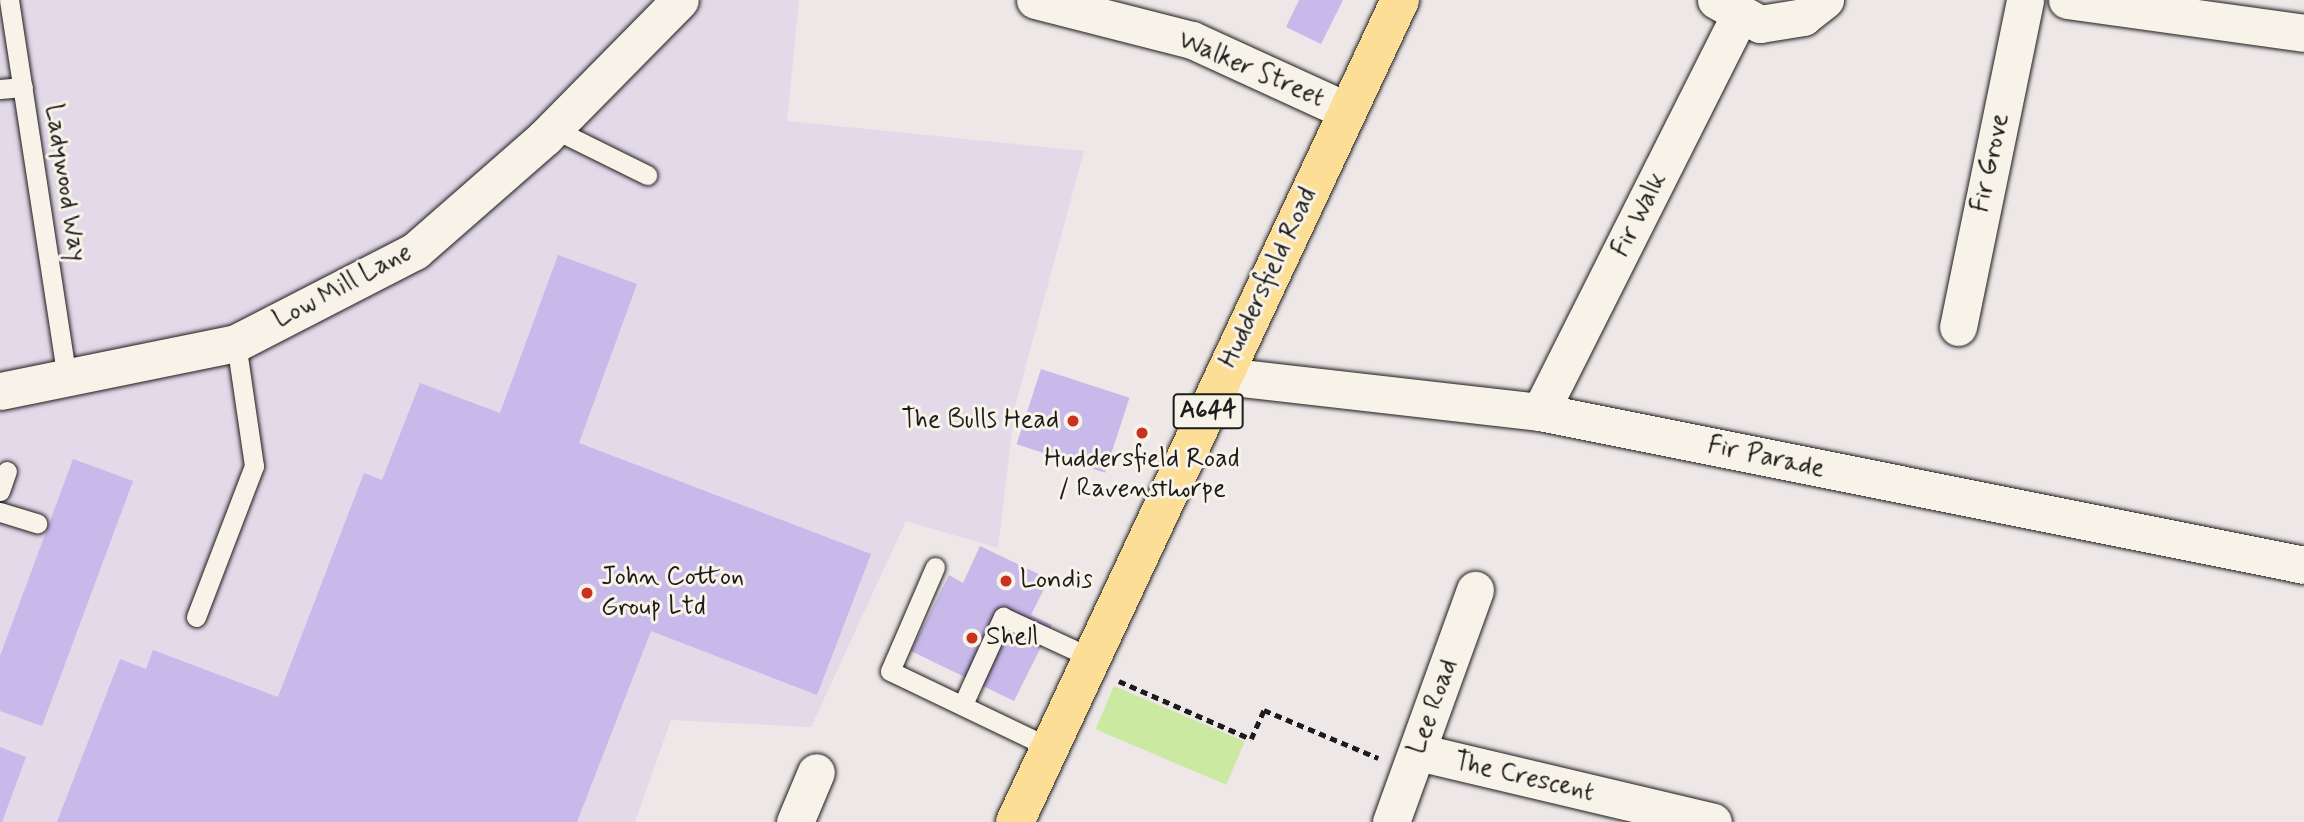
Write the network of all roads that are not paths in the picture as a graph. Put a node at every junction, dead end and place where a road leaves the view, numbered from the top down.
1 (9, 0) edge
2 (680, 0) edge
3 (1035, 0) edge
4 (1400, 0) edge
5 (1825, 0) edge
6 (2025, 0) edge
7 (2067, 0) edge
8 (1727, 9) edge
9 (2304, 33) edge
10 (23, 87) junction
11 (0, 89) edge
12 (1345, 110) junction
13 (554, 129) junction
14 (647, 175) dead end
15 (1958, 327) dead end
16 (236, 344) junction
17 (66, 374) junction
18 (1224, 376) junction
19 (0, 391) edge
20 (1540, 412) junction
21 (7, 471) dead end
22 (0, 491) edge
23 (0, 512) edge
24 (37, 523) dead end
25 (2304, 565) edge
26 (935, 567) dead end
27 (1475, 590) dead end
28 (196, 617) dead end
29 (1090, 663) junction
30 (964, 702) junction
31 (1053, 749) junction
32 (1414, 762) junction
33 (816, 772) dead end
34 (795, 822) edge
35 (1015, 822) edge
36 (1391, 822) edge
37 (1713, 822) edge

1 - 10 lane, Ladywood Way
2 - 13 street, Low Mill Lane
3 - 12 street, Walker Street
4 - 12 highway, Huddersfield Road / A644
5 - 8 street
6 - 15 street, Fir Grove
7 - 9 street
8 - 20 street, Fir Walk
10 - 11 lane
10 - 17 lane, Ladywood Way
12 - 18 highway, Huddersfield Road / A644
13 - 14 lane
13 - 16 street, Low Mill Lane
16 - 17 street, Low Mill Lane
16 - 28 lane
17 - 19 street, Low Mill Lane
18 - 20 street, Fir Parade
18 - 29 highway, Huddersfield Road / A644
20 - 25 street, Fir Parade
21 - 22 lane
23 - 24 lane
26 - 30 lane
27 - 32 street, Lee Road
29 - 30 lane
29 - 31 highway, Huddersfield Road / A644
30 - 31 lane
31 - 35 highway, Huddersfield Road / A644
32 - 36 street, Lee Road
32 - 37 street, The Crescent
33 - 34 street

